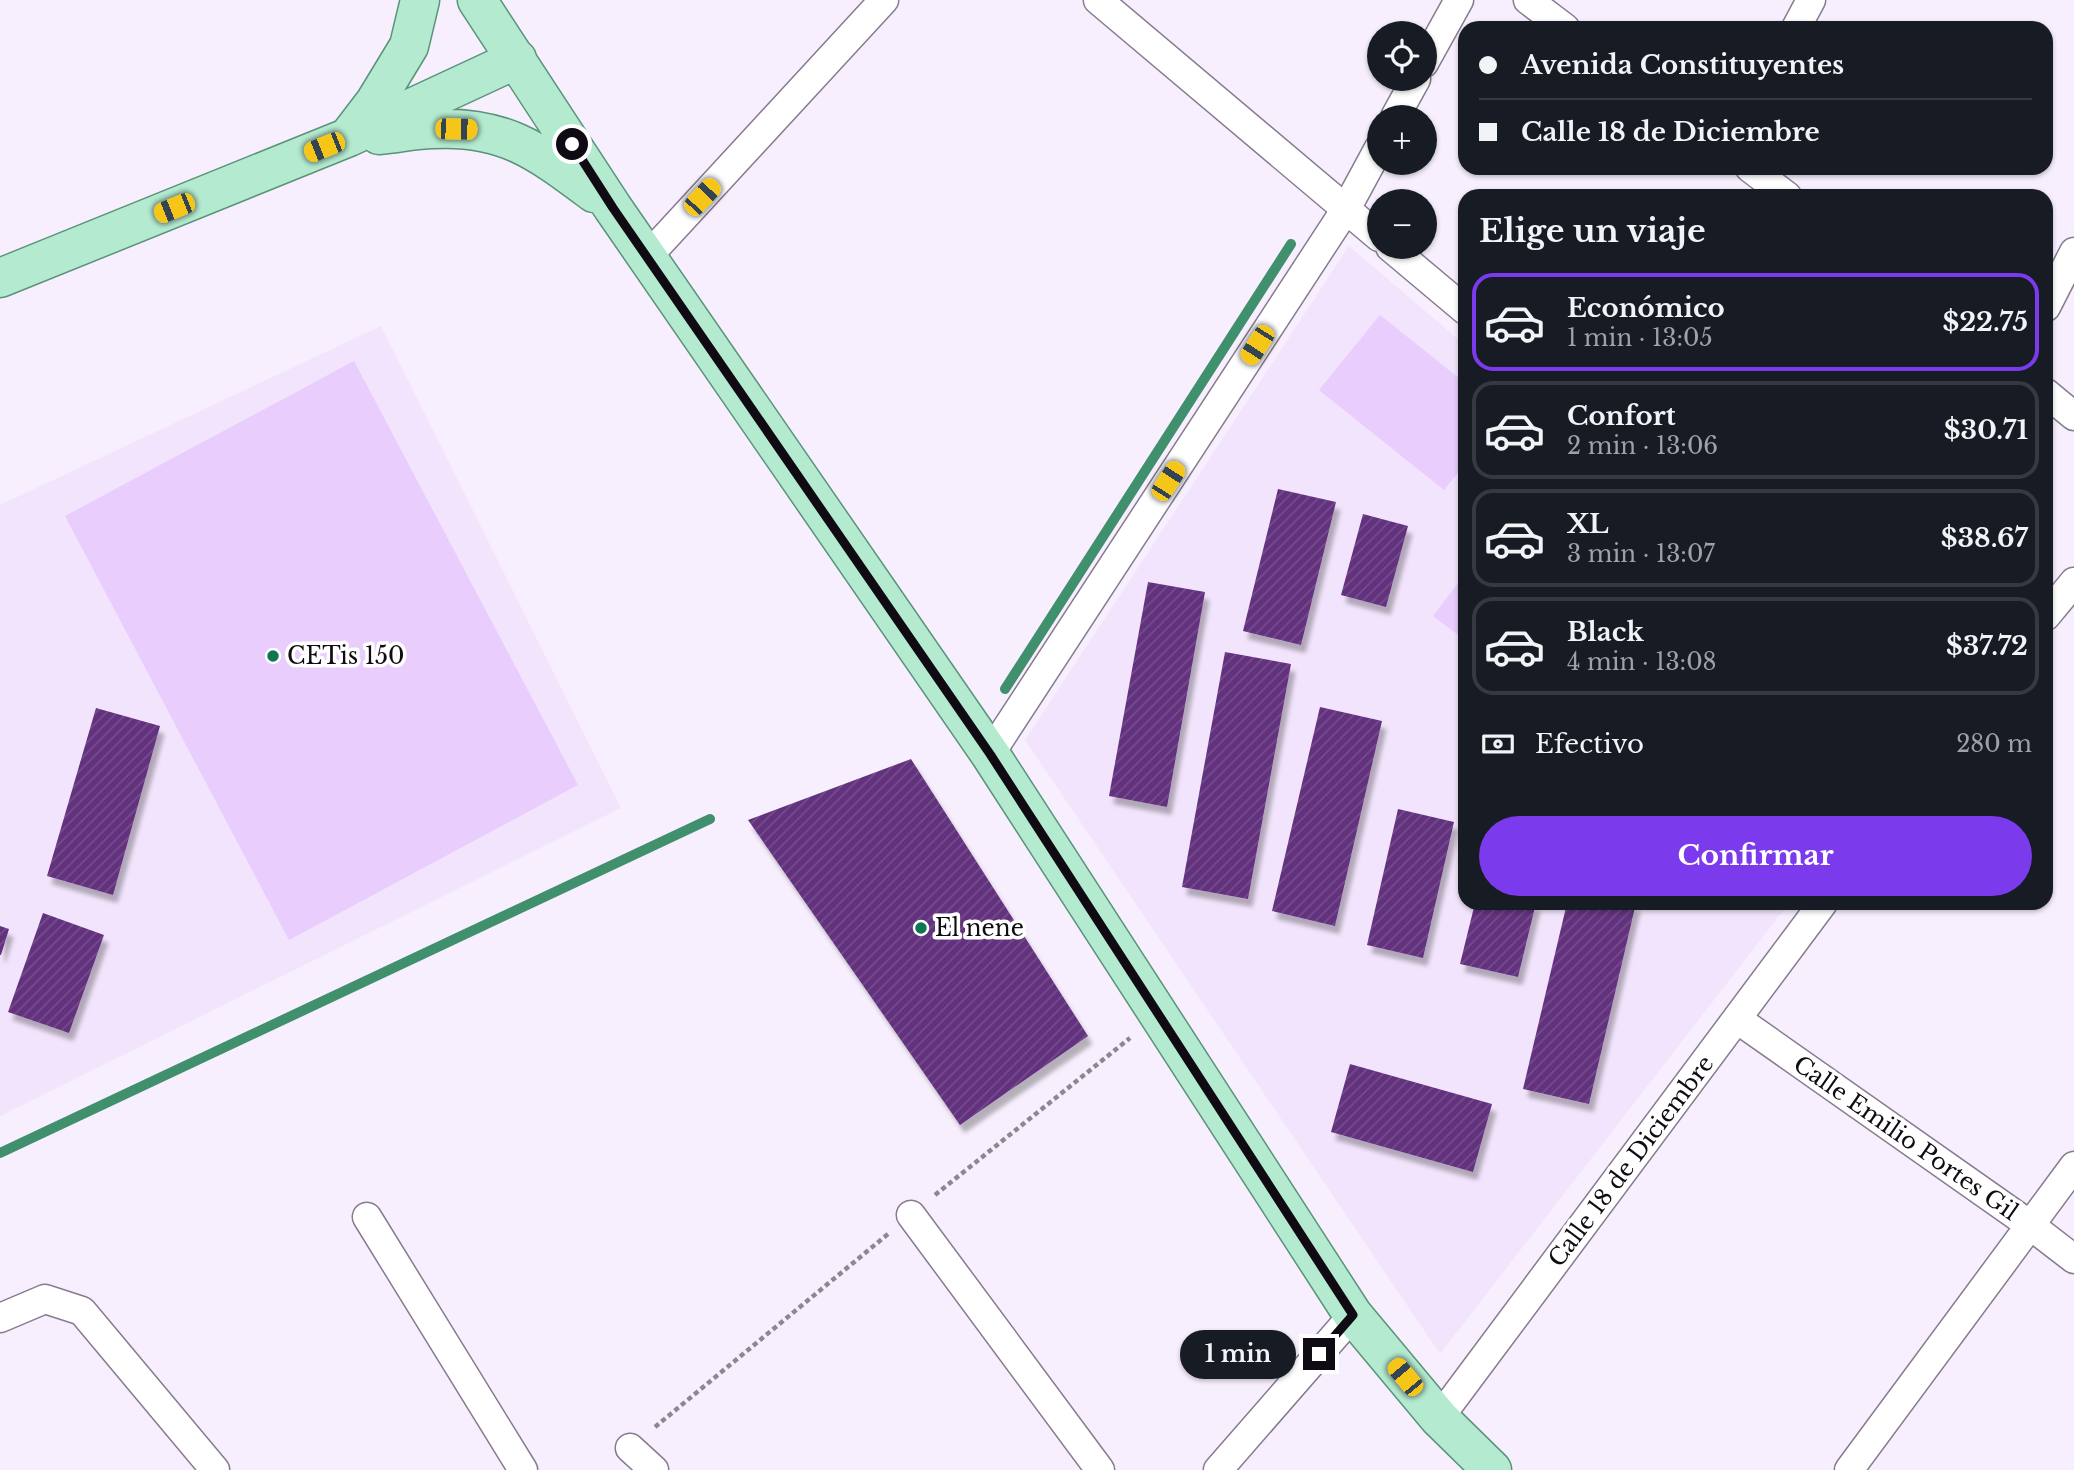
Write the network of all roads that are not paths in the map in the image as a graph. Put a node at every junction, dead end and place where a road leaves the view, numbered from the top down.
1 (419, 0) edge
2 (477, 0) edge
3 (884, 0) edge
4 (1098, 0) edge
5 (1459, 0) edge
6 (1528, 0) edge
7 (1811, 0) edge
8 (1556, 21) edge
9 (1800, 21) edge
10 (1437, 40) edge
11 (517, 59) junction
12 (349, 137) junction
13 (1367, 170) edge
14 (1759, 175) edge
15 (1778, 189) edge
16 (613, 208) junction
17 (1346, 209) junction
18 (1367, 227) edge
19 (2074, 252) edge
20 (648, 256) junction
21 (1404, 259) edge
22 (0, 278) edge
23 (2053, 293) edge
24 (1458, 304) edge
25 (2053, 399) edge
26 (2074, 416) edge
27 (2074, 582) edge
28 (2053, 608) edge
29 (990, 754) junction
30 (1818, 910) edge
31 (1737, 1019) junction
32 (2074, 1166) edge
33 (911, 1214) dead end
34 (367, 1217) dead end
35 (2030, 1225) junction
36 (2074, 1259) edge
37 (1353, 1315) junction
38 (0, 1318) edge
39 (1439, 1418) junction
40 (630, 1448) dead end
41 (215, 1470) edge
42 (523, 1470) edge
43 (654, 1470) edge
44 (1100, 1470) edge
45 (1218, 1470) edge
46 (1492, 1470) edge
47 (1849, 1470) edge

1 - 12 main road
2 - 11 main road
3 - 20 street
4 - 17 street
5 - 10 street
6 - 8 street
7 - 9 street
11 - 12 main road
11 - 16 main road
12 - 16 main road
12 - 22 main road
13 - 17 street
14 - 15 street
16 - 20 main road
17 - 18 street
17 - 29 street
19 - 23 street
20 - 29 main road
21 - 24 street
25 - 26 street
27 - 28 street
29 - 37 main road
30 - 31 street, Calle 18 de Diciembre
31 - 35 street, Calle Emilio Portes Gil
31 - 39 street, Calle 18 de Diciembre
32 - 35 street
33 - 44 street
34 - 42 street
35 - 36 street, Calle Emilio Portes Gil
35 - 47 street
37 - 39 main road
37 - 45 street
38 - 41 street
39 - 46 main road
40 - 43 street

